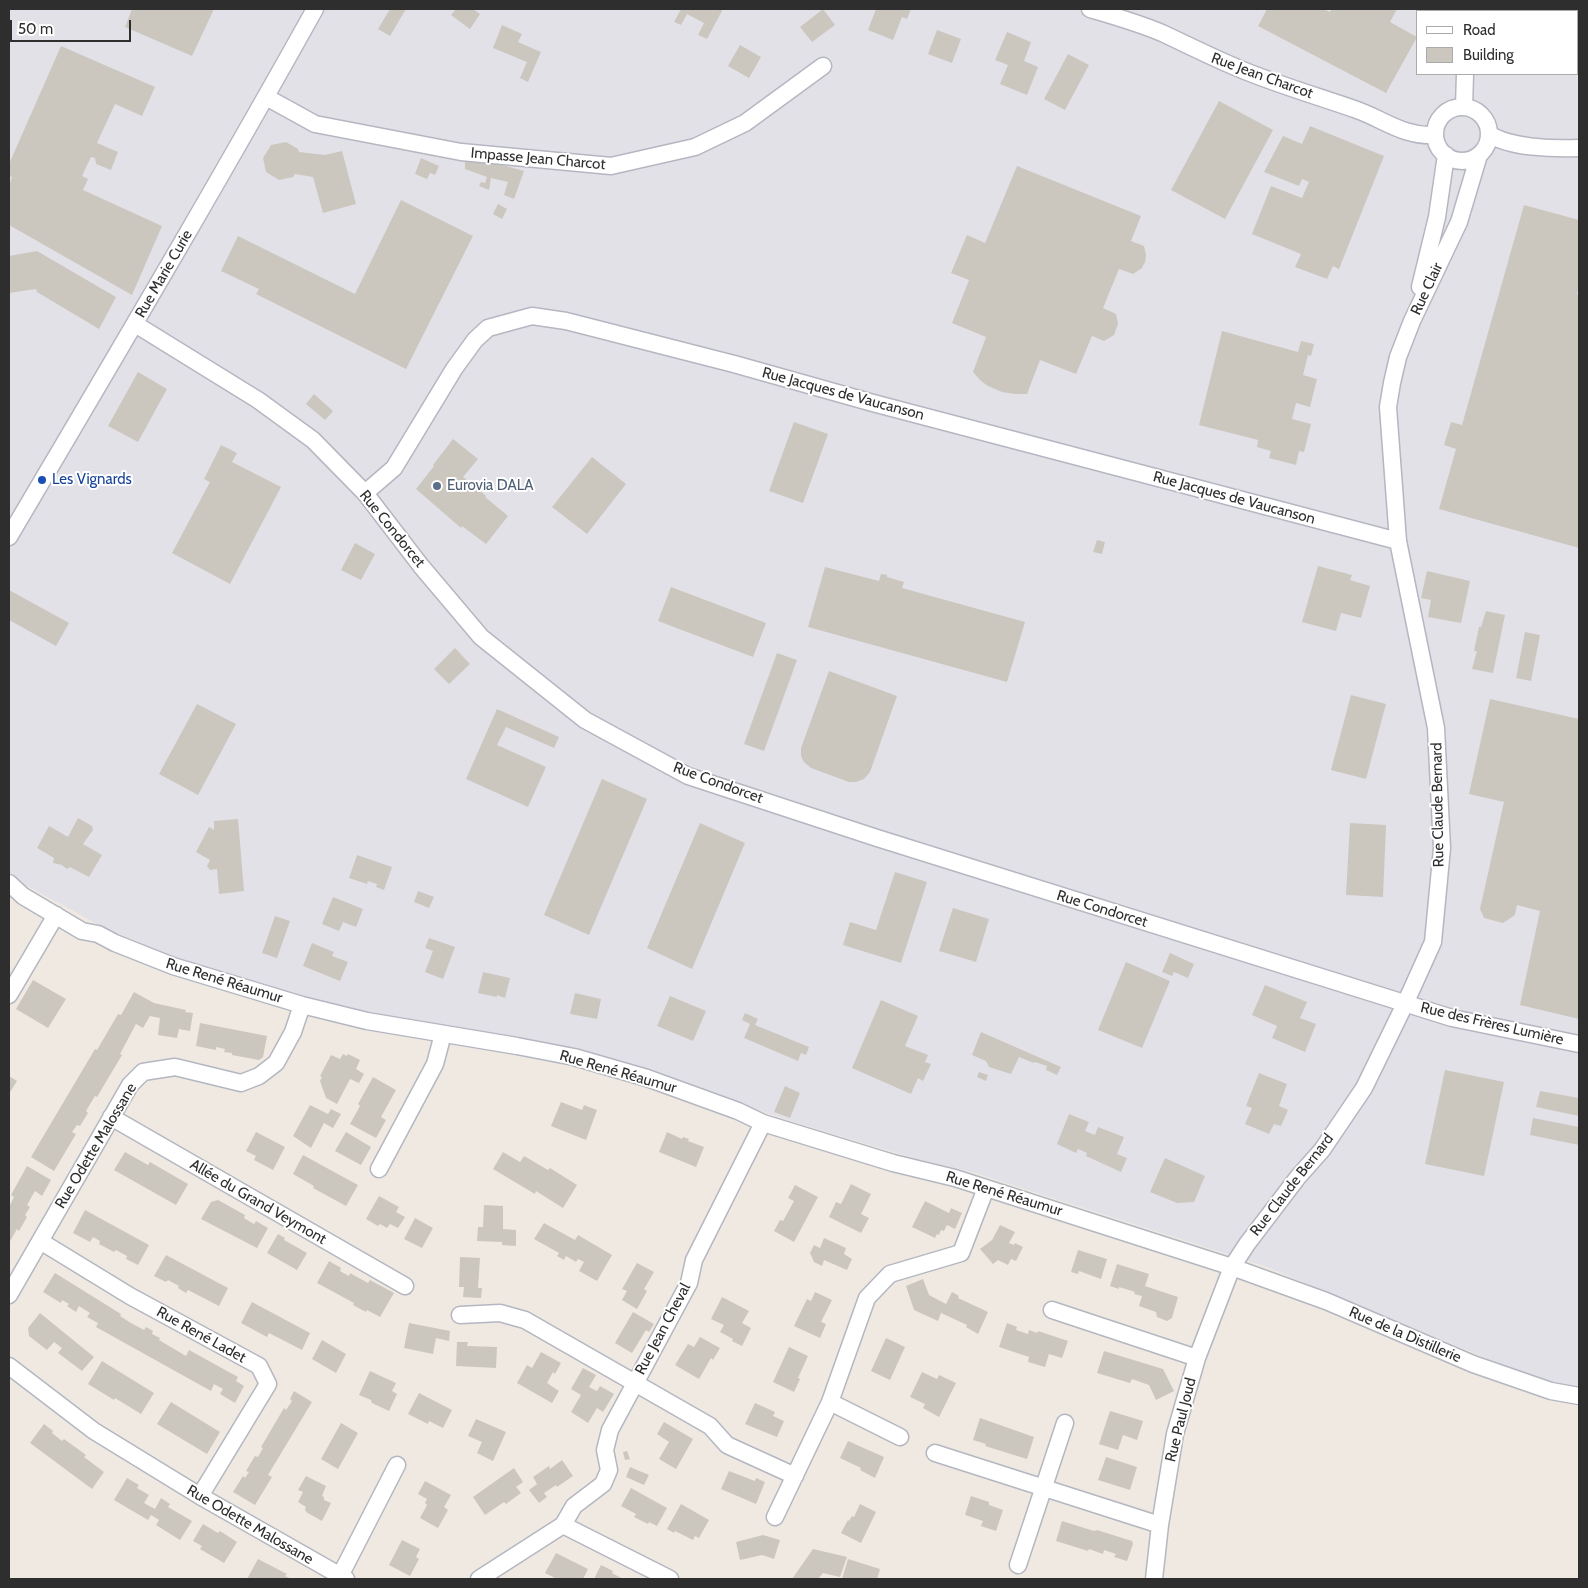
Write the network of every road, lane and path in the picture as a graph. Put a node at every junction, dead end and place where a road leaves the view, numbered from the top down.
1 (315, 9) edge
2 (1090, 9) edge
3 (823, 66) dead end
4 (1465, 75) edge
5 (266, 97) junction
6 (1464, 107) junction
7 (1489, 134) junction
8 (1435, 136) junction
9 (1579, 148) edge
10 (1446, 155) junction
11 (1479, 155) junction
12 (1412, 321) junction
13 (135, 324) junction
14 (365, 493) junction
15 (9, 537) edge
16 (1398, 541) junction
17 (9, 883) edge
18 (56, 915) junction
19 (9, 995) edge
20 (1405, 1004) junction
21 (302, 1005) junction
22 (444, 1034) junction
23 (1579, 1044) edge
24 (110, 1117) junction
25 (763, 1123) junction
26 (379, 1169) dead end
27 (986, 1188) junction
28 (40, 1241) junction
29 (1232, 1267) junction
30 (406, 1286) dead end
31 (9, 1295) edge
32 (1052, 1310) dead end
33 (460, 1315) dead end
34 (1197, 1358) junction
35 (9, 1366) edge
36 (635, 1384) junction
37 (1579, 1396) edge
38 (830, 1402) junction
39 (1065, 1423) dead end
40 (900, 1437) dead end
41 (936, 1454) dead end
42 (397, 1465) dead end
43 (795, 1476) junction
44 (1044, 1487) junction
45 (200, 1496) junction
46 (775, 1516) dead end
47 (563, 1525) junction
48 (1160, 1525) junction
49 (1018, 1565) dead end
50 (343, 1578) edge
51 (479, 1579) edge
52 (670, 1579) edge
53 (1154, 1579) edge

1 - 5 street, Rue Marie Curie
2 - 8 street, Rue Jean Charcot
3 - 5 street, Impasse Jean Charcot
4 - 6 street
5 - 13 street, Rue Marie Curie
6 - 7 street
6 - 8 street
7 - 9 street
7 - 11 street
8 - 10 street
10 - 11 street
10 - 12 street, Rue Clair
11 - 12 street, Rue Clair
12 - 16 street, Rue Claude Bernard
13 - 14 street, Rue Condorcet
13 - 15 street, Rue Marie Curie
14 - 16 street, Rue Jacques de Vaucanson
14 - 20 street, Rue Condorcet
16 - 20 street, Rue Claude Bernard
17 - 18 street, Rue René Réaumur
18 - 19 street
18 - 21 street, Rue René Réaumur
20 - 23 street, Rue des Frères Lumière
20 - 29 street, Rue Claude Bernard
21 - 22 street, Rue René Réaumur
21 - 24 street, Rue Odette Malossane
22 - 25 street, Rue René Réaumur
22 - 26 street
24 - 28 street, Rue Odette Malossane
24 - 30 street, Allée du Grand Veymont
25 - 27 street, Rue René Réaumur
25 - 36 street, Rue Jean Cheval
27 - 29 street, Rue René Réaumur
27 - 38 street
28 - 31 street, Rue Odette Malossane
28 - 45 street, Rue René Ladet
29 - 34 street, Rue Paul Joud
29 - 37 street, Rue de la Distillerie
32 - 34 street
33 - 36 street
34 - 48 street, Rue Paul Joud
35 - 45 street, Rue Odette Malossane
36 - 43 street
36 - 47 street, Rue Jean Cheval
38 - 40 street
38 - 43 street
39 - 44 street
41 - 44 street
42 - 50 street
43 - 46 street
44 - 48 street
44 - 49 street
45 - 50 street, Rue Odette Malossane
47 - 51 street
47 - 52 street
48 - 53 street, Rue Paul Joud

